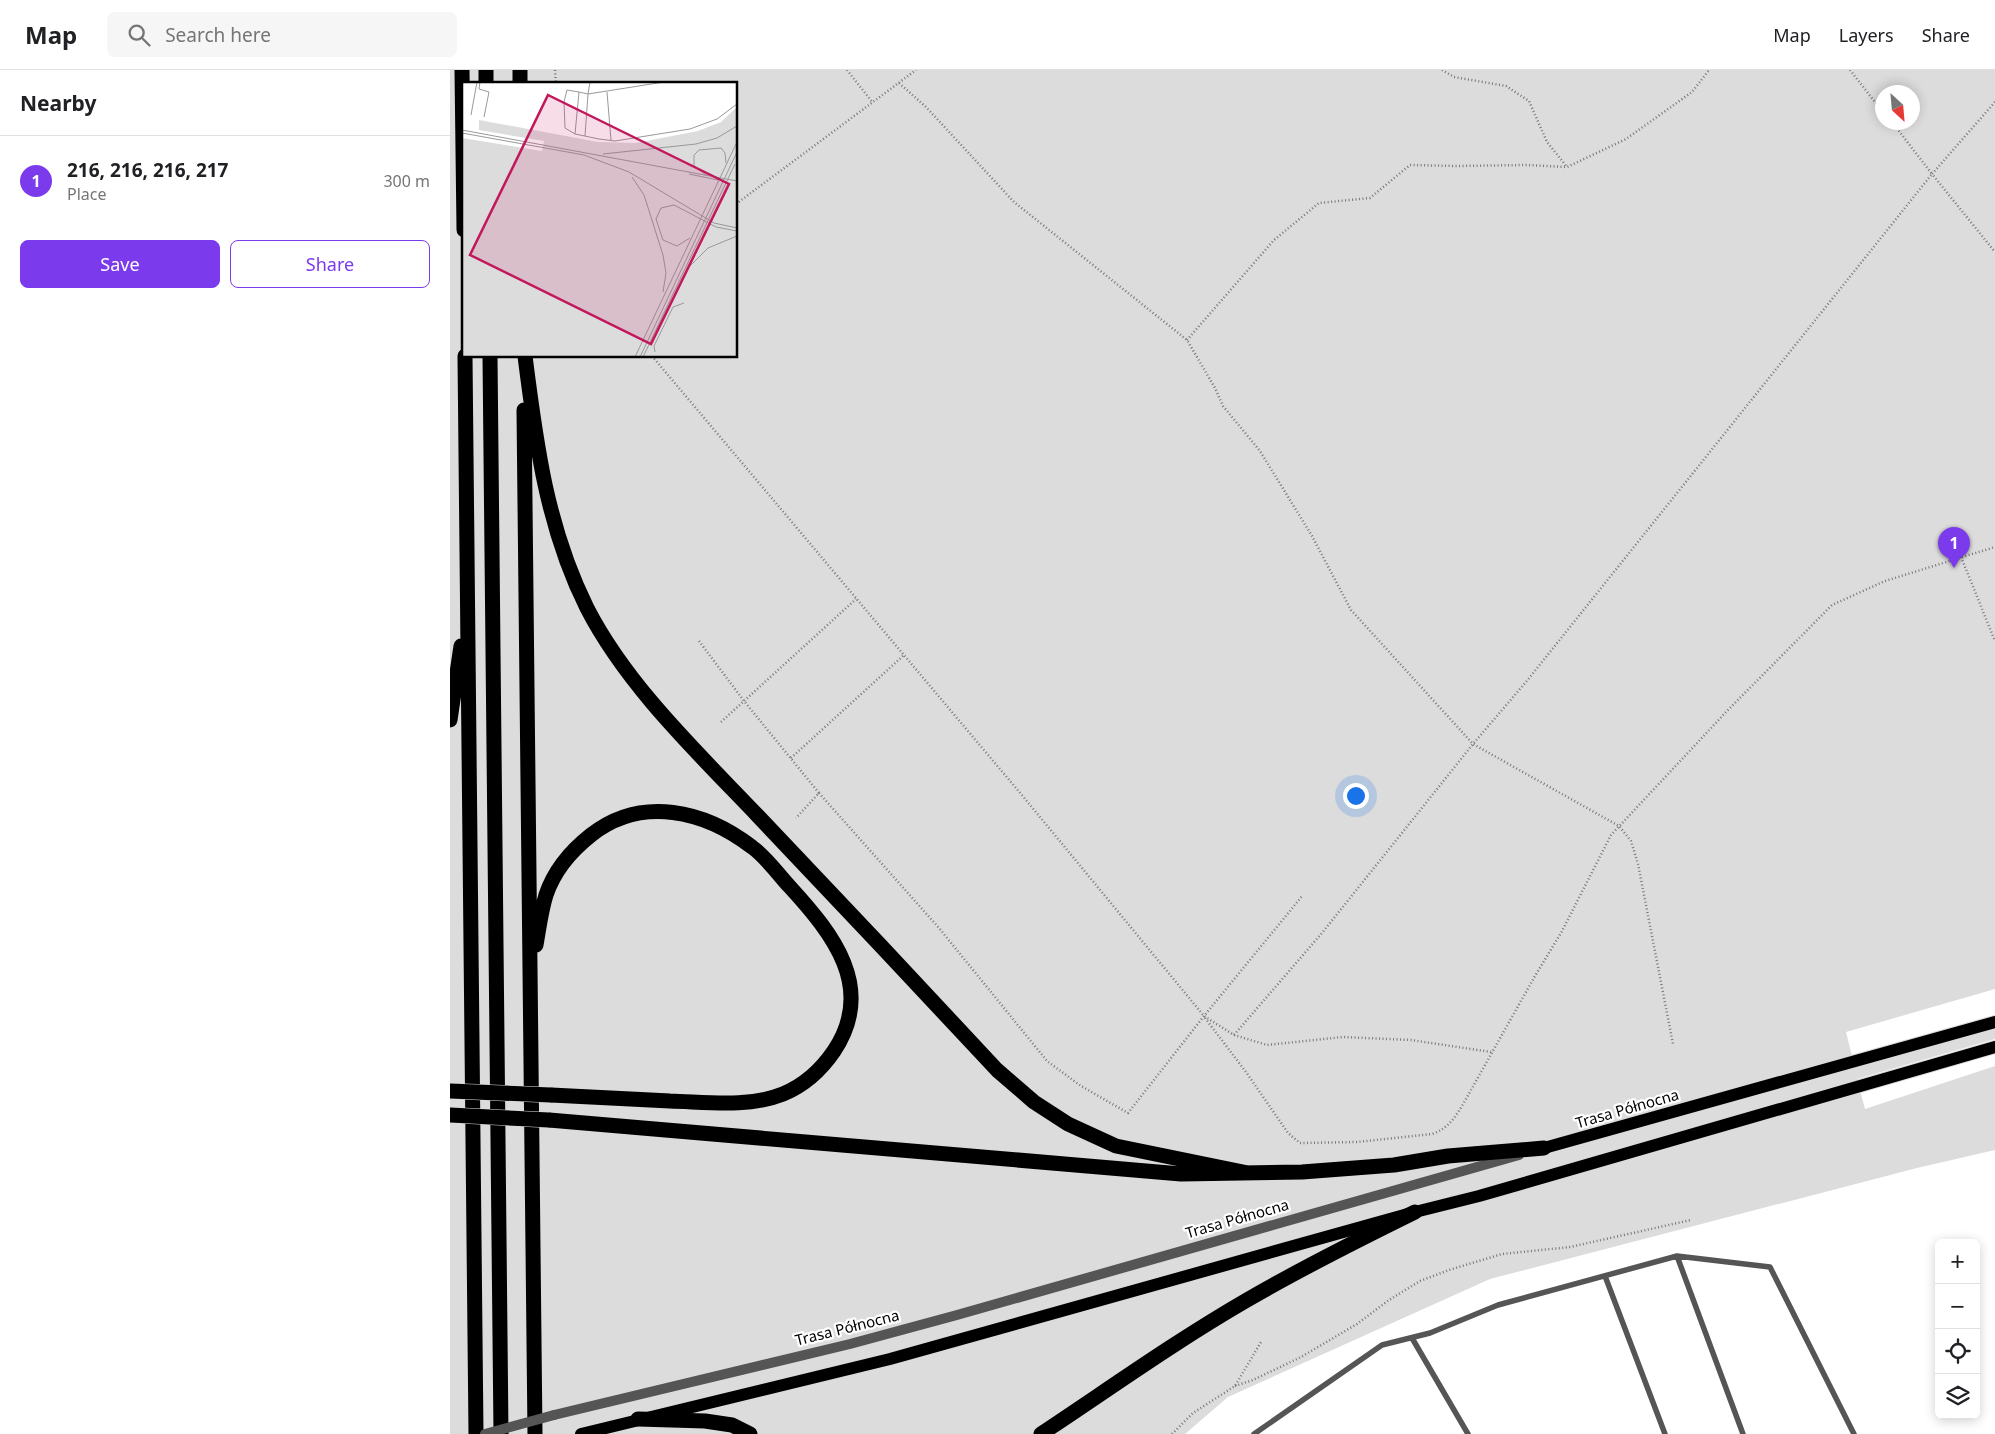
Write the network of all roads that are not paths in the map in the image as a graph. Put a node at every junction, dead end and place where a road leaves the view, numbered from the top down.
1 (465, 358) edge
2 (490, 358) edge
3 (524, 358) edge
4 (524, 358) edge
5 (468, 600) junction
6 (450, 720) edge
7 (530, 973) junction
8 (1995, 1022) edge
9 (1995, 1047) edge
10 (450, 1091) edge
11 (450, 1115) edge
12 (1544, 1148) junction
13 (1248, 1173) junction
14 (1415, 1212) junction
15 (1677, 1256) junction
16 (1604, 1276) junction
17 (1412, 1338) junction
18 (638, 1419) junction
19 (476, 1434) edge
20 (485, 1434) edge
21 (501, 1434) edge
22 (535, 1434) edge
23 (581, 1434) edge
24 (750, 1434) edge
25 (1041, 1434) edge
26 (1254, 1434) edge
27 (1468, 1434) edge
28 (1665, 1434) edge
29 (1743, 1434) edge
30 (1854, 1434) edge

1 - 5 highway
2 - 21 highway
3 - 7 highway
4 - 13 highway
5 - 6 highway
5 - 19 highway
7 - 10 highway, bridge
7 - 22 highway
8 - 12 main road, Trasa Północna
9 - 14 main road
11 - 13 highway, bridge
12 - 13 highway
12 - 20 street, Trasa Północna, bridge
14 - 18 main road
14 - 25 highway
15 - 16 lane
15 - 29 lane
15 - 30 lane
16 - 17 lane
16 - 28 lane
17 - 26 lane
17 - 27 lane
18 - 23 main road
18 - 24 highway

